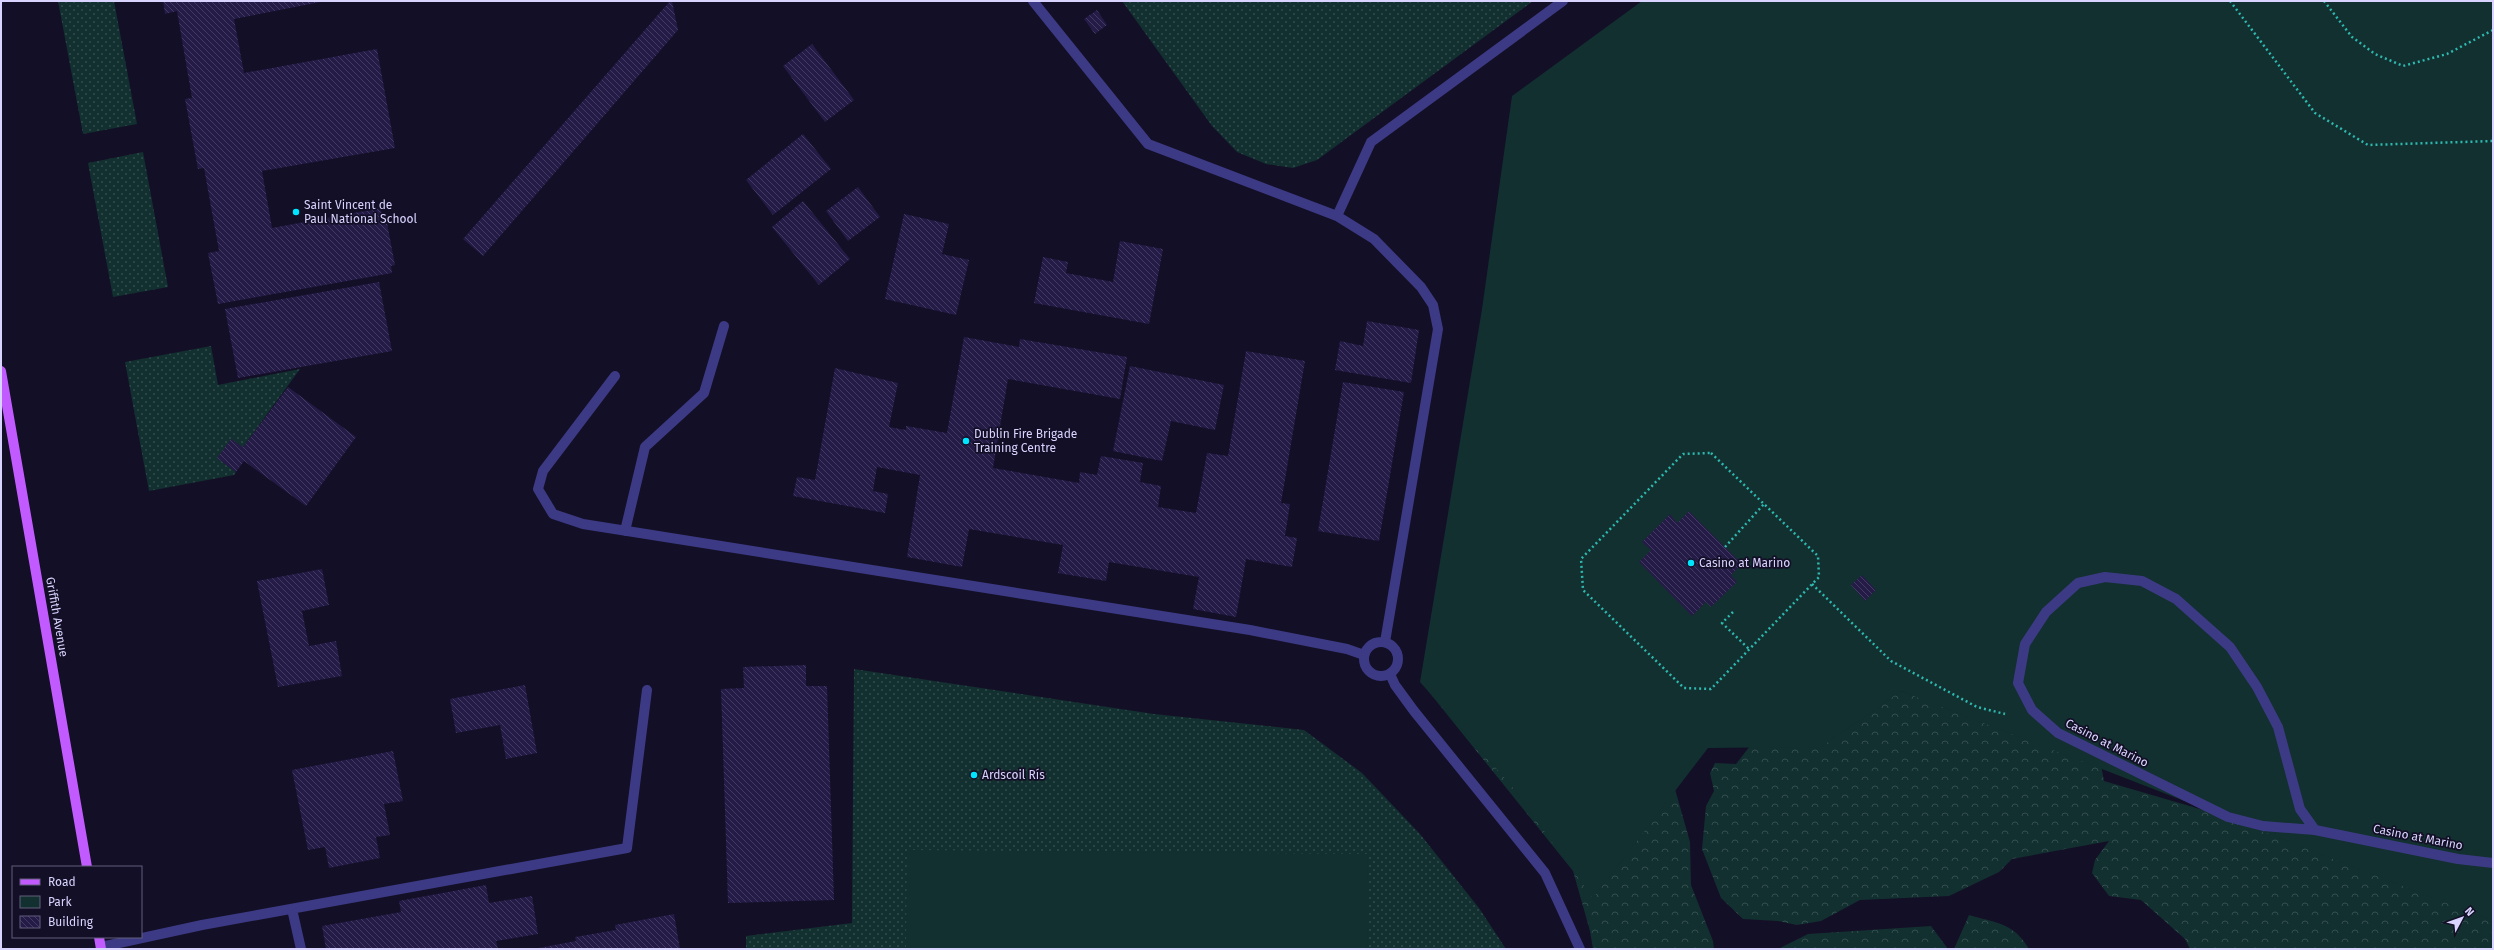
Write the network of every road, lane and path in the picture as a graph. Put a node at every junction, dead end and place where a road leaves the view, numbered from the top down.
1 (1033, 1) edge
2 (1563, 1) edge
3 (2230, 1) edge
4 (2324, 1) edge
5 (2493, 30) edge
6 (2493, 141) edge
7 (1337, 216) junction
8 (724, 326) dead end
9 (1, 371) edge
10 (615, 376) dead end
11 (1764, 504) junction
12 (625, 531) junction
13 (1725, 547) dead end
14 (1812, 584) junction
15 (1733, 612) dead end
16 (1385, 642) junction
17 (1749, 649) junction
18 (1364, 655) junction
19 (1390, 674) junction
20 (647, 690) dead end
21 (2032, 710) junction
22 (2315, 830) junction
23 (2493, 863) edge
24 (87, 866) edge
25 (292, 908) junction
26 (142, 936) edge
27 (132, 938) edge
28 (100, 944) edge
29 (301, 949) edge
30 (1580, 949) edge

1 - 7 lane
2 - 7 lane
3 - 6 path
4 - 5 path
7 - 16 lane
8 - 12 lane
9 - 24 main road, Griffith Avenue
10 - 12 lane
11 - 13 path
11 - 14 path
11 - 17 path
12 - 18 lane
14 - 17 path
14 - 21 path
15 - 17 path
16 - 18 lane
16 - 19 lane
18 - 19 lane
19 - 30 lane
20 - 25 lane
21 - 22 lane, Casino at Marino
21 - 22 lane, Casino at Marino
22 - 23 lane, Casino at Marino
25 - 26 lane
25 - 29 lane
27 - 28 lane

